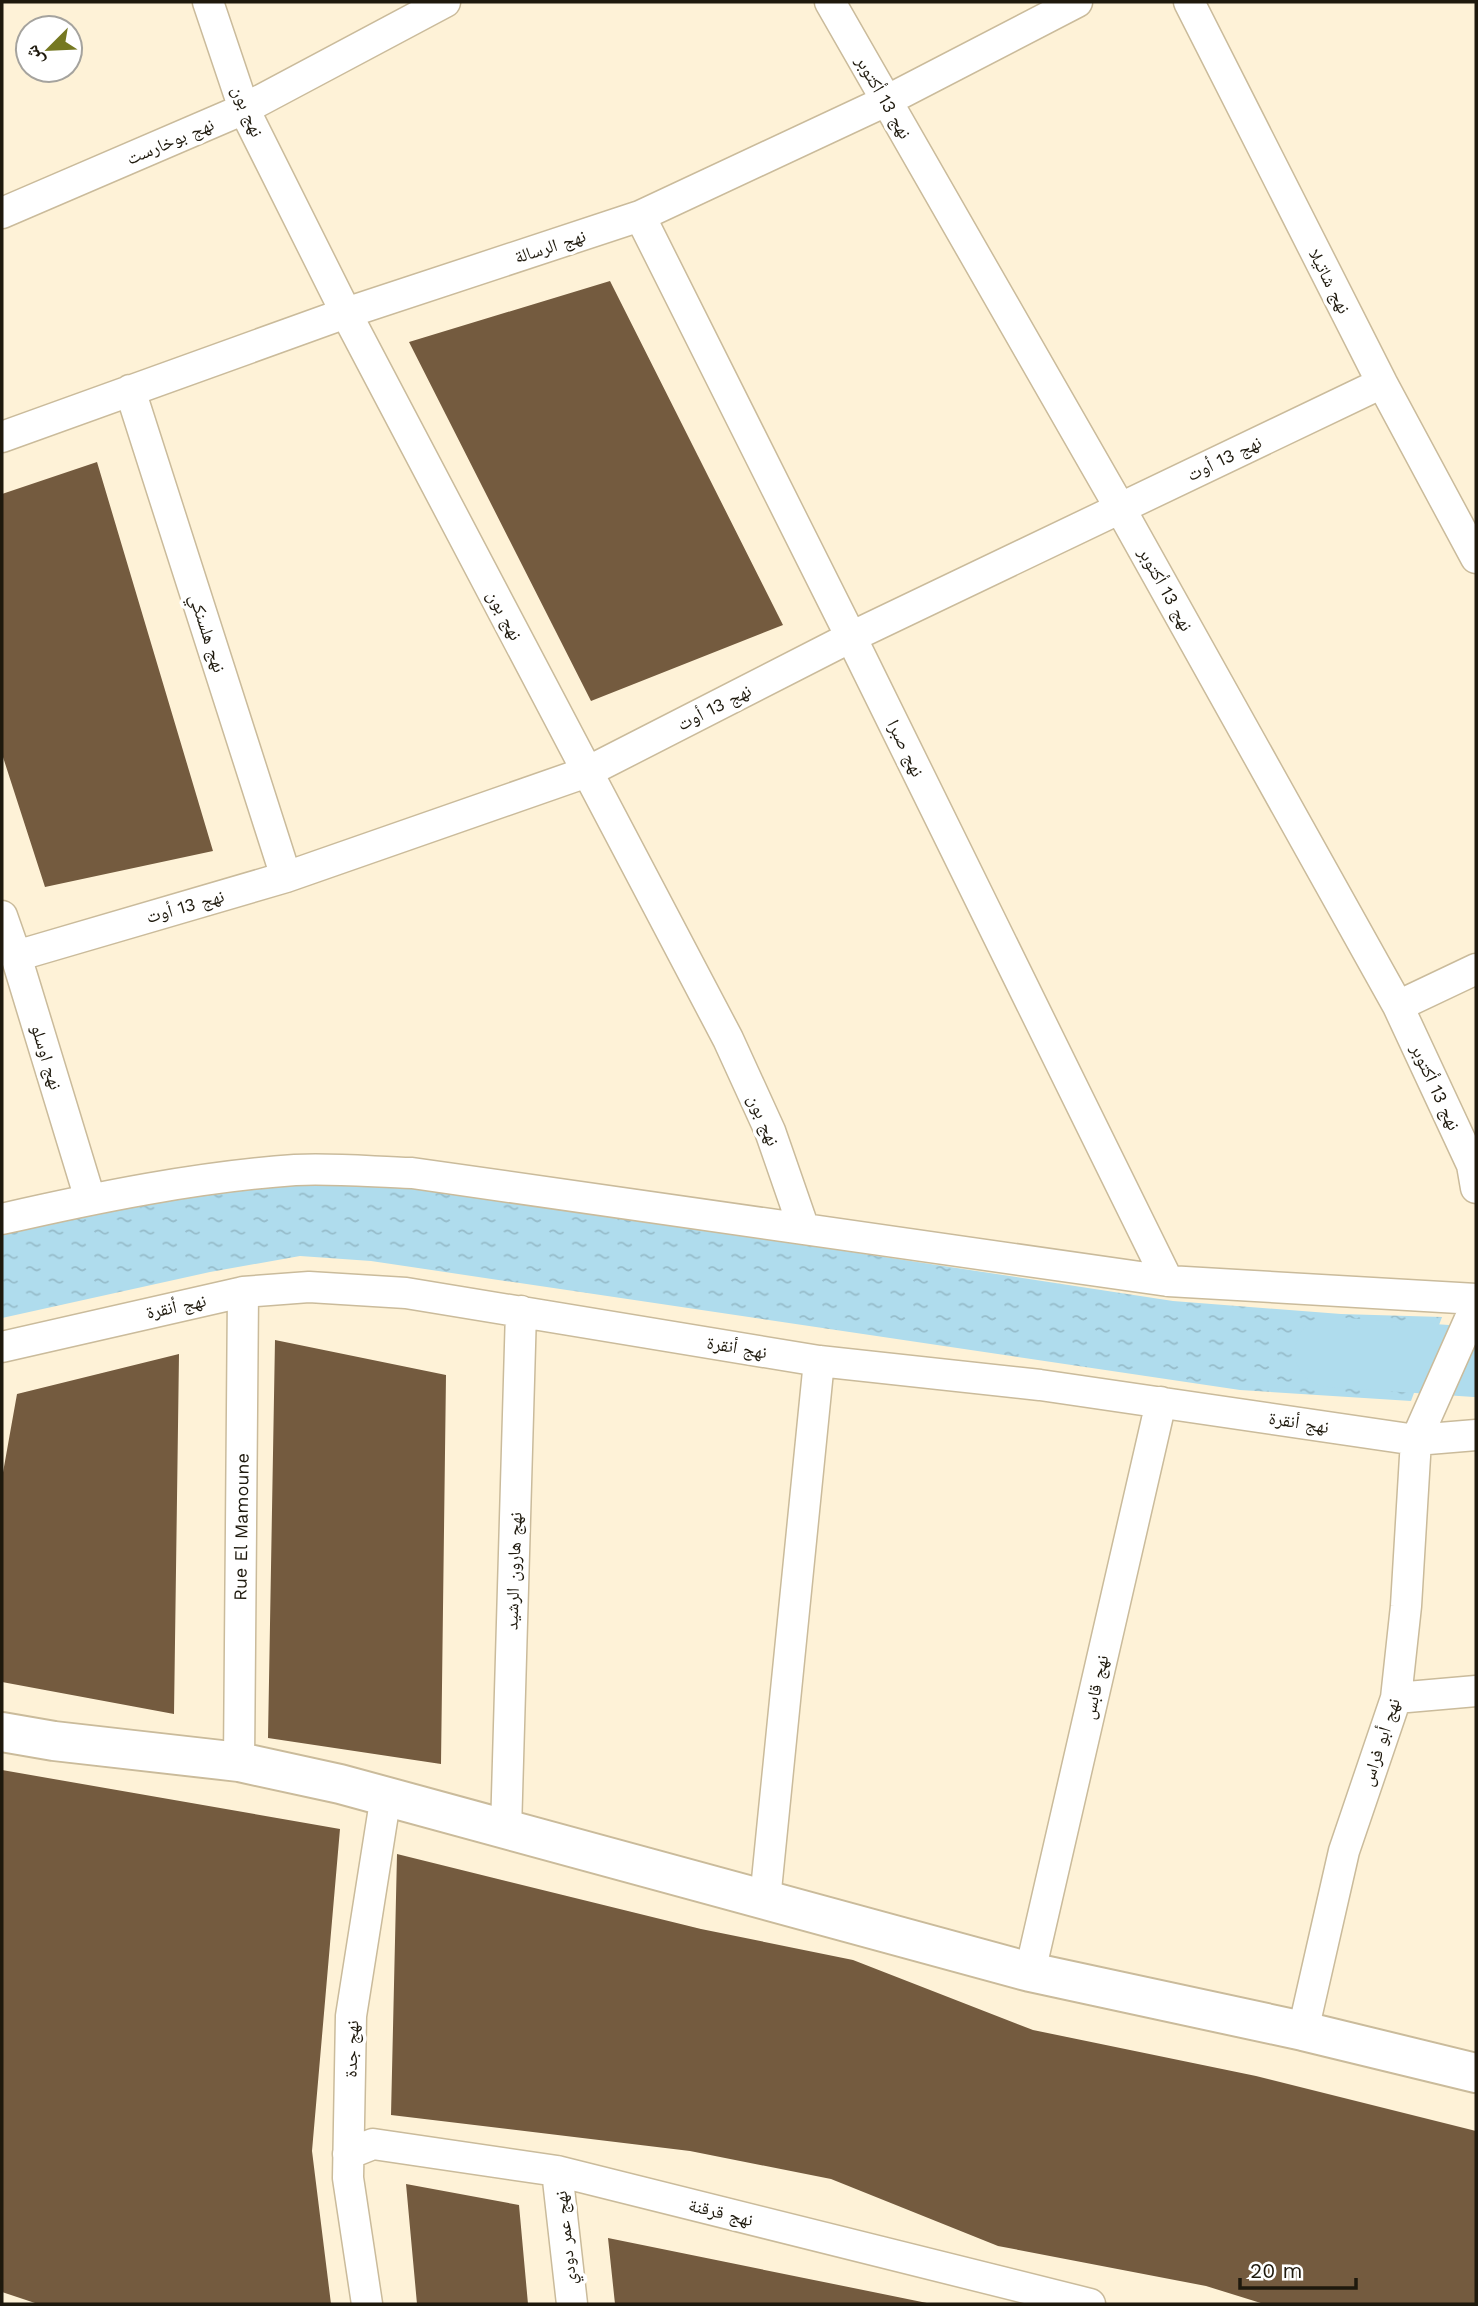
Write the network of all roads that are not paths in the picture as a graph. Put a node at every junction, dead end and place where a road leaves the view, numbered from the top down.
1 (208, 2) edge
2 (445, 2) edge
3 (830, 2) edge
4 (1077, 2) edge
5 (1189, 2) edge
6 (886, 101) junction
7 (244, 109) junction
8 (2, 213) edge
9 (640, 216) junction
10 (346, 313) junction
11 (1382, 383) junction
12 (130, 390) junction
13 (2, 437) edge
14 (1120, 508) junction
15 (1476, 558) edge
16 (851, 637) junction
17 (587, 772) junction
18 (286, 877) junction
19 (2, 916) edge
20 (16, 956) junction
21 (1476, 970) edge
22 (1398, 1006) junction
23 (1476, 1188) edge
24 (90, 1199) junction
25 (2, 1219) edge
26 (804, 1229) junction
27 (1168, 1281) junction
28 (243, 1292) junction
29 (1474, 1308) edge
30 (521, 1311) junction
31 (2, 1347) edge
32 (819, 1361) junction
33 (1161, 1402) junction
34 (1476, 1435) edge
35 (1416, 1440) junction
36 (1476, 1691) edge
37 (1396, 1698) junction
38 (2, 1732) edge
39 (239, 1762) junction
40 (386, 1795) junction
41 (506, 1830) junction
42 (765, 1900) junction
43 (1030, 1972) junction
44 (1303, 2031) junction
45 (1476, 2073) edge
46 (348, 2154) junction
47 (557, 2171) junction
48 (1075, 2302) edge
49 (367, 2304) edge
50 (572, 2304) edge

1 - 7 street, نهج بون
2 - 7 street, نهج بوخارست
3 - 6 street, نهج 13 أكتوبر
4 - 6 street, نهج الرسالة
5 - 11 street, نهج شاتيلا
6 - 9 street, نهج الرسالة
6 - 14 street, نهج 13 أكتوبر
7 - 8 street, نهج بوخارست
7 - 10 street, نهج بون
9 - 10 street, نهج الرسالة
9 - 16 street, نهج صبرا
10 - 12 street, نهج الرسالة
10 - 17 street, نهج بون
11 - 14 street, نهج 13 أوت
11 - 15 street, نهج شاتيلا
12 - 13 street, نهج الرسالة
12 - 18 street, نهج هلسنكي
14 - 16 street, نهج 13 أوت
14 - 22 street, نهج 13 أكتوبر
16 - 17 street, نهج 13 أوت
16 - 27 street, نهج صبرا
17 - 18 street, نهج 13 أوت
17 - 26 street, نهج بون
18 - 20 street, نهج 13 أوت
19 - 20 street, نهج اوسلو
20 - 24 street, نهج اوسلو
21 - 22 street
22 - 23 street, نهج 13 أكتوبر
24 - 25 street
24 - 26 street
26 - 27 street
27 - 29 street
28 - 30 street, نهج أنقرة
28 - 31 street, نهج أنقرة
28 - 39 street, Rue El Mamoune
29 - 35 street, نهج أبو فراس
30 - 32 street, نهج أنقرة
30 - 41 street, نهج هارون الرشيد
32 - 33 street, نهج أنقرة
32 - 42 street
33 - 35 street, نهج أنقرة
33 - 43 street, نهج قابس
34 - 35 street, نهج أنقرة
35 - 37 street, نهج أبو فراس
36 - 37 street
37 - 44 street, نهج أبو فراس
38 - 39 main road
39 - 40 main road
40 - 41 main road
40 - 46 street, نهج جدة
41 - 42 main road
42 - 43 main road
43 - 44 main road
44 - 45 main road
46 - 47 street, نهج قرقنة
46 - 49 street, نهج جدة
47 - 48 street, نهج قرقنة
47 - 50 street, نهج عمر دودي

